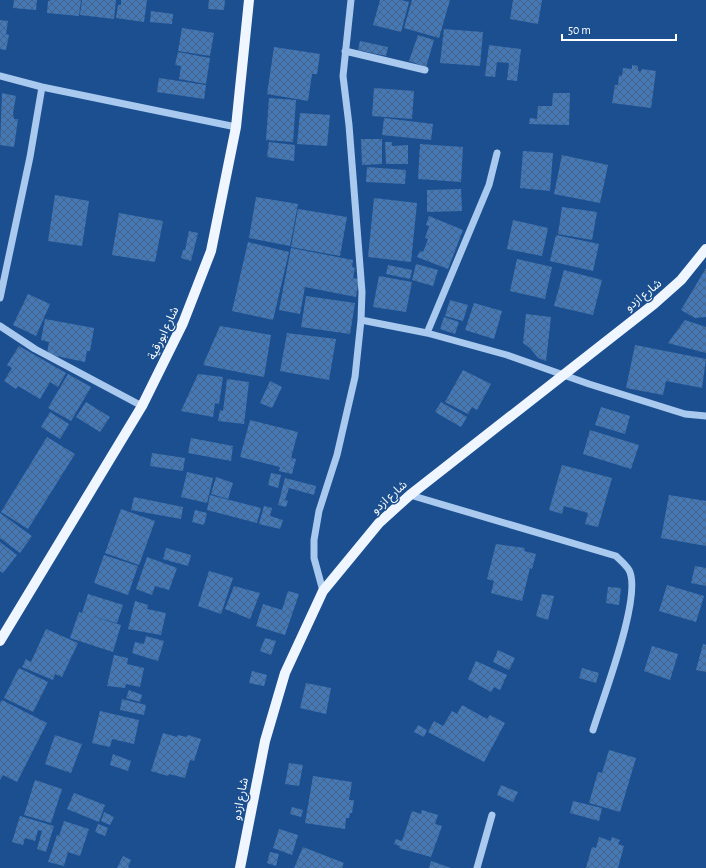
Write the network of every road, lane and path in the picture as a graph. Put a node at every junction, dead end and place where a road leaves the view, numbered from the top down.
1 (249, 0) edge
2 (351, 0) edge
3 (345, 51) junction
4 (425, 70) dead end
5 (0, 76) edge
6 (42, 86) junction
7 (236, 127) junction
8 (497, 153) dead end
9 (706, 249) edge
10 (0, 298) edge
11 (361, 320) junction
12 (0, 326) edge
13 (427, 333) junction
14 (561, 376) junction
15 (142, 406) junction
16 (706, 416) edge
17 (410, 495) junction
18 (323, 591) junction
19 (0, 641) edge
20 (593, 730) dead end
21 (492, 815) dead end
22 (240, 868) edge
23 (477, 868) edge

1 - 7 main road, شارع ابورقية
2 - 3 street
3 - 4 street
3 - 11 street
5 - 6 street
6 - 7 street
6 - 10 street
7 - 15 main road, شارع ابورقية
8 - 13 street
9 - 14 main road, شارع ازدو
11 - 13 street
11 - 18 street
12 - 15 street
13 - 14 street
14 - 16 street
14 - 17 main road, شارع ازدو
15 - 19 main road, شارع ابورقية
17 - 18 main road, شارع ازدو
17 - 20 street
18 - 22 main road, شارع ازدو
21 - 23 street

